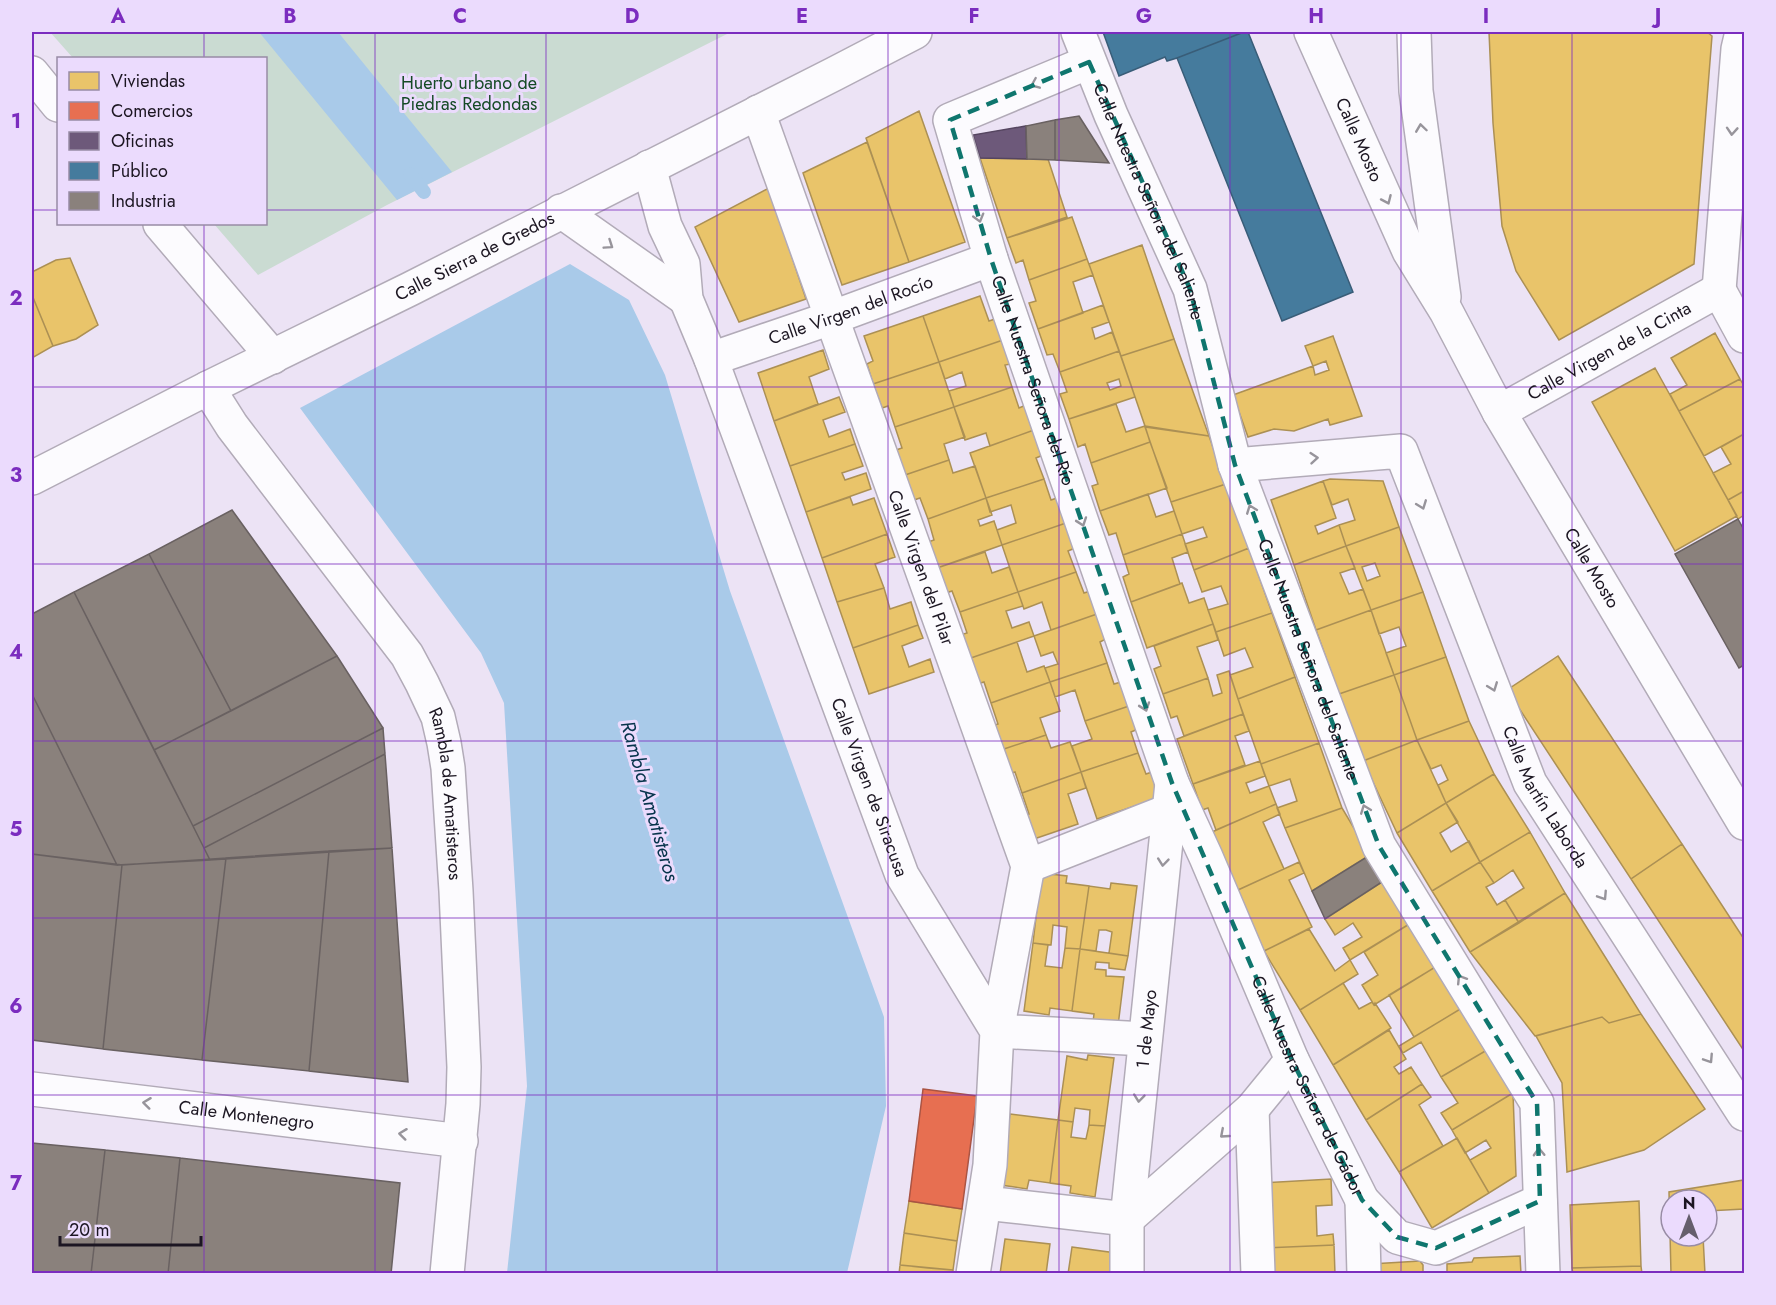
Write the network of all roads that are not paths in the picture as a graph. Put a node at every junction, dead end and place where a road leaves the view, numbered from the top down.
1 (915, 32) edge
2 (1078, 32) edge
3 (1311, 32) edge
4 (1414, 32) edge
5 (1742, 32) edge
6 (1089, 62) junction
7 (32, 73) edge
8 (57, 104) edge
9 (758, 112) junction
10 (649, 167) junction
11 (561, 211) junction
12 (161, 225) edge
13 (991, 259) junction
14 (1719, 290) junction
15 (686, 299) junction
16 (1446, 310) junction
17 (831, 318) junction
18 (1744, 336) edge
19 (273, 357) junction
20 (711, 359) junction
21 (208, 388) junction
22 (1499, 412) junction
23 (1234, 465) junction
24 (32, 478) edge
25 (1170, 797) junction
26 (1744, 823) edge
27 (1028, 866) junction
28 (997, 1031) junction
29 (1145, 1039) junction
30 (1292, 1060) junction
31 (32, 1089) edge
32 (1252, 1109) junction
33 (1744, 1114) edge
34 (461, 1141) junction
35 (1362, 1200) junction
36 (1540, 1201) junction
37 (985, 1203) junction
38 (1127, 1218) junction
39 (447, 1274) edge
40 (973, 1274) edge
41 (1127, 1274) edge
42 (1258, 1274) edge
43 (1364, 1274) edge
44 (1543, 1274) edge

1 - 9 street, Calle Sierra de Gredos
2 - 6 street, Calle Nuestra Señora del Saliente
3 -> 16 street, Calle Mosto
16 -> 4 street, Calle Mosto
5 -> 14 street
6 -> 13 street, Calle Nuestra Señora del Río
6 - 23 street, Calle Nuestra Señora del Saliente
7 - 8 street
9 - 10 street, Calle Sierra de Gredos
9 - 17 street, Calle Virgen del Pilar
10 - 11 street, Calle Sierra de Gredos
10 - 15 street, Calle Virgen de Siracusa
11 -> 15 street
11 - 19 street, Calle Sierra de Gredos
12 - 19 street
13 - 17 street, Calle Virgen del Rocío
13 -> 25 street, Calle Nuestra Señora del Río
14 - 18 street
14 - 22 street, Calle Virgen de la Cinta
15 - 20 street, Calle Virgen de Siracusa
16 - 22 street, Calle Mosto
17 - 20 street, Calle Virgen del Rocío
17 - 27 street, Calle Virgen del Pilar
19 - 21 street, Calle Sierra de Gredos
20 - 28 street, Calle Virgen de Siracusa
21 - 24 street, Calle Sierra de Gredos
21 - 34 street, Rambla de Amatisteros
22 - 26 street, Calle Mosto
23 -> 33 street, Calle Martín Laborda
36 -> 23 street, Calle Nuestra Señora del Saliente
25 - 27 street
25 -> 29 street, 1 de Mayo
25 - 30 street, Calle Nuestra Señora de Gádor
27 - 28 street
28 - 29 street
28 - 37 street
29 -> 38 street, 1 de Mayo
30 - 32 street
30 - 35 street, Calle Nuestra Señora de Gádor
34 -> 31 street, Calle Montenegro
32 -> 38 street
32 - 42 street
34 - 39 street, Rambla de Amatisteros
35 - 36 street, Calle Nuestra Señora de Gádor
35 - 43 street
36 - 44 street, Calle Nuestra Señora del Saliente
37 - 38 street
37 - 40 street
38 - 41 street, 1 de Mayo

